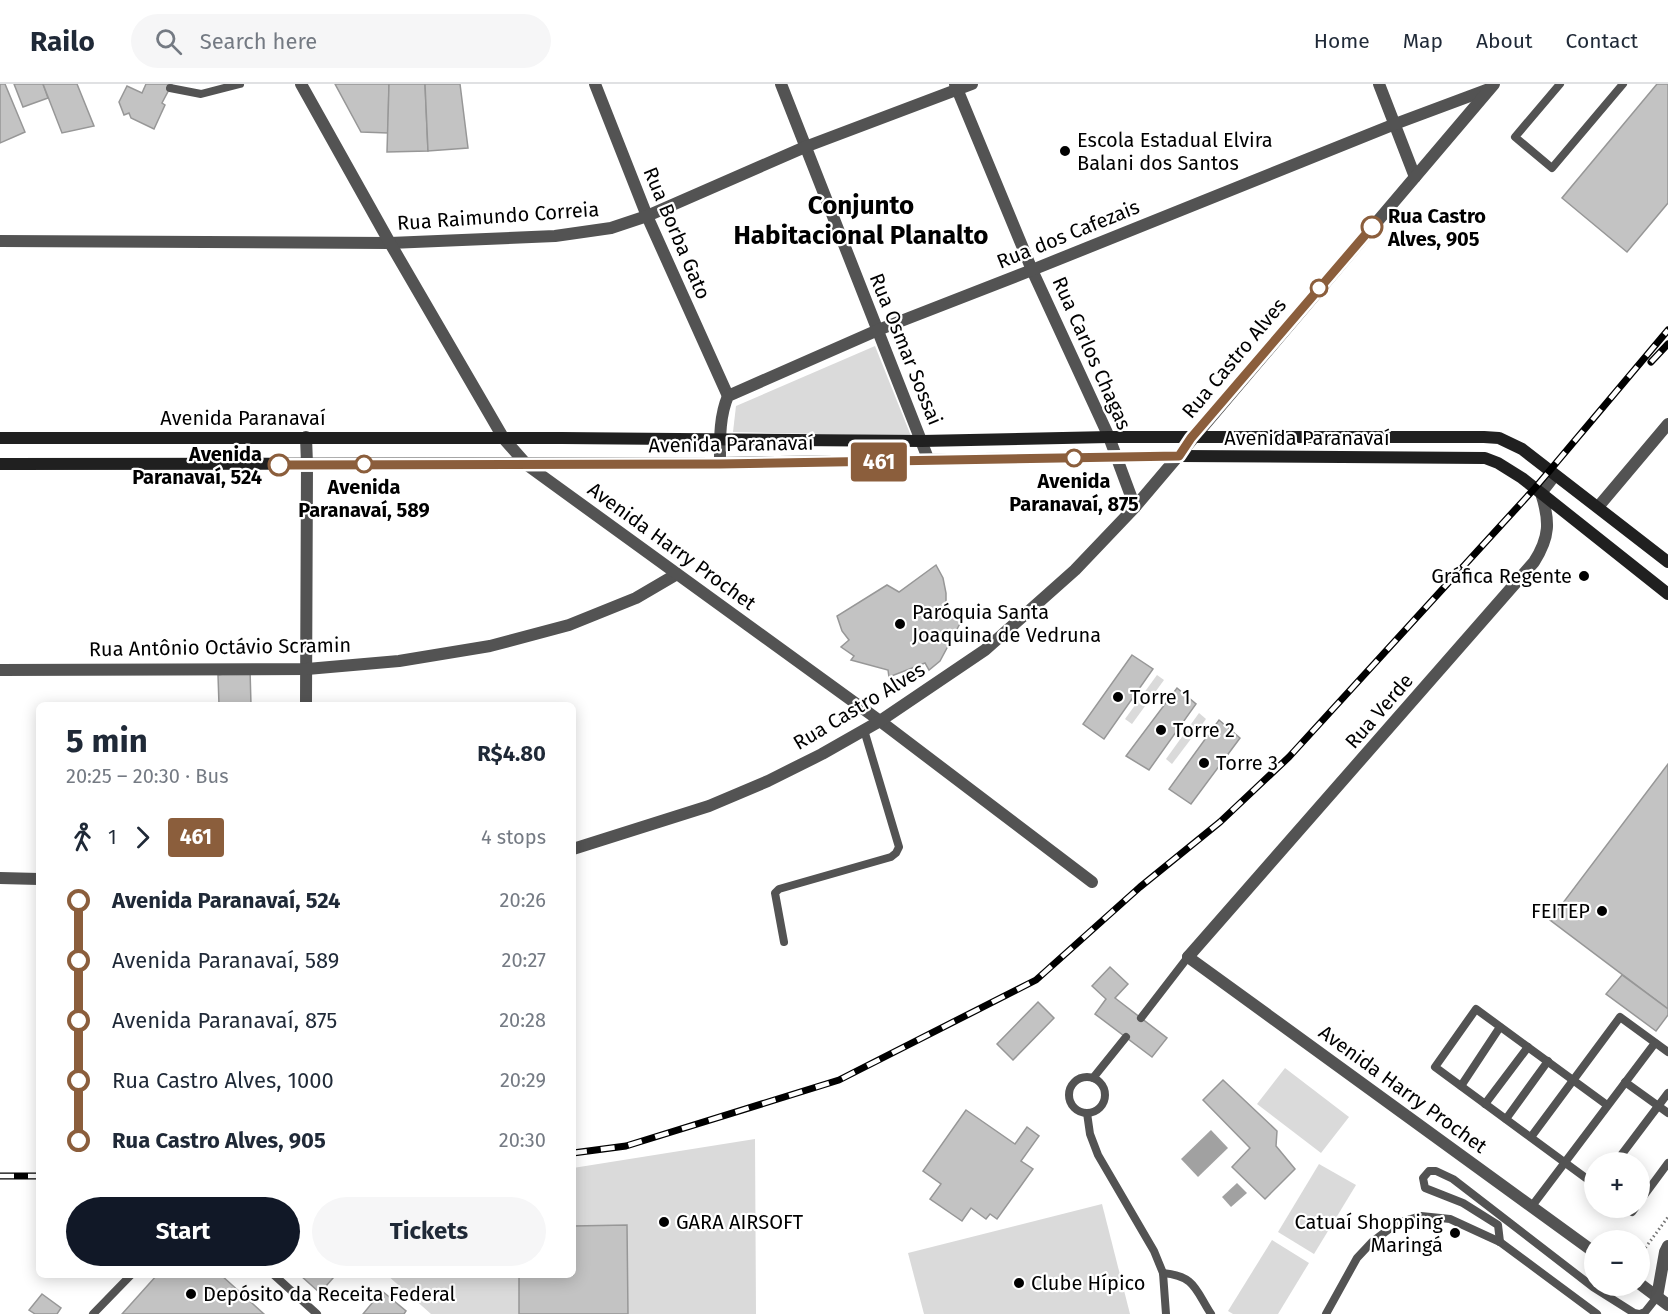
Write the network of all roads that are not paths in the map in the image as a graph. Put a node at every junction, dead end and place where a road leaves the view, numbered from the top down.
1 (240, 84) edge
2 (301, 84) edge
3 (595, 84) edge
4 (781, 84) edge
5 (972, 84) edge
6 (1379, 84) edge
7 (1560, 84) edge
8 (1623, 84) edge
9 (1491, 86) edge
10 (956, 87) edge
11 (170, 88) dead end
12 (1395, 124) junction
13 (805, 147) junction
14 (1415, 177) junction
15 (647, 216) junction
16 (0, 241) edge
17 (390, 243) junction
18 (1032, 270) junction
19 (878, 330) junction
20 (728, 396) junction
21 (1668, 424) edge
22 (306, 437) junction
23 (1109, 437) junction
24 (0, 438) edge
25 (1191, 438) junction
26 (504, 439) junction
27 (720, 440) junction
28 (922, 441) junction
29 (1116, 456) junction
30 (1179, 456) junction
31 (929, 461) junction
32 (0, 464) edge
33 (307, 464) junction
34 (720, 464) junction
35 (527, 465) junction
36 (1555, 475) junction
37 (1541, 492) junction
38 (1135, 507) junction
39 (1598, 507) junction
40 (1668, 562) edge
41 (677, 574) junction
42 (1668, 594) edge
43 (307, 669) junction
44 (0, 670) edge
45 (306, 702) edge
46 (880, 721) junction
47 (864, 730) junction
48 (576, 848) edge
49 (0, 878) edge
50 (36, 879) edge
51 (1092, 882) dead end
52 (784, 942) dead end
53 (1188, 957) junction
54 (1141, 1018) dead end
55 (1500, 1027) junction
56 (1126, 1037) dead end
57 (1655, 1043) junction
58 (1528, 1047) junction
59 (1668, 1052) edge
60 (1548, 1061) junction
61 (1093, 1078) junction
62 (1574, 1080) junction
63 (1625, 1082) junction
64 (1461, 1086) junction
65 (1668, 1094) edge
66 (1485, 1104) junction
67 (1607, 1106) junction
68 (1659, 1107) junction
69 (1087, 1113) junction
70 (1668, 1113) edge
71 (1506, 1119) junction
72 (1531, 1137) junction
73 (1624, 1152) edge
74 (1564, 1162) junction
75 (1668, 1163) edge
76 (1584, 1177) edge
77 (1650, 1187) edge
78 (1532, 1206) junction
79 (1500, 1242) junction
80 (1584, 1245) edge
81 (1668, 1246) edge
82 (1163, 1273) junction
83 (128, 1278) edge
84 (277, 1278) edge
85 (1668, 1288) edge
86 (1650, 1292) edge
87 (1657, 1297) junction
88 (1668, 1305) edge
89 (93, 1314) edge
90 (317, 1314) edge
91 (1166, 1314) edge
92 (1210, 1314) edge
93 (1326, 1314) edge
94 (1597, 1314) edge
95 (1639, 1314) edge

1 - 11 lane
2 - 17 street, Avenida Harry Prochet
3 - 15 street, Rua Borba Gato
4 - 13 street, Rua Osmar Sossai
5 - 10 street, Rua Raimundo Correia
6 - 12 street
7 - 8 lane
9 - 12 street, Rua dos Cafezais
9 - 14 street, Rua Castro Alves
10 - 13 street, Rua Raimundo Correia
10 - 18 street, Rua Carlos Chagas
12 - 14 street
12 - 18 street, Rua dos Cafezais
13 - 15 street, Rua Raimundo Correia
13 - 19 street, Rua Osmar Sossai
14 - 25 street, Rua Castro Alves
15 - 17 street, Rua Raimundo Correia
15 - 20 street, Rua Borba Gato
16 - 17 street, Rua Raimundo Correia
17 - 26 street, Avenida Harry Prochet
18 - 19 street, Rua dos Cafezais
18 - 23 street, Rua Carlos Chagas
19 - 20 street, Rua dos Cafezais
19 - 28 street, Rua Osmar Sossai
20 - 27 street
21 - 39 street
22 - 24 main road, Avenida Paranavaí
22 - 26 main road, Avenida Paranavaí
22 - 33 street
23 - 25 main road, Avenida Paranavaí
23 - 28 main road, Avenida Paranavaí
23 - 29 street, Rua Carlos Chagas
25 - 30 street, Rua Castro Alves
25 - 36 main road, Avenida Paranavaí
26 - 27 main road, Avenida Paranavaí
26 - 35 street, Avenida Harry Prochet
27 - 28 main road, Avenida Paranavaí
27 - 34 street
28 - 31 street, Rua Osmar Sossai
29 - 30 main road, Avenida Paranavaí
29 - 31 main road, Avenida Paranavaí
29 - 38 street, Rua Carlos Chagas
30 - 37 main road, Avenida Paranavaí
30 - 38 street, Rua Castro Alves
31 - 34 main road, Avenida Paranavaí
32 - 33 main road, Avenida Paranavaí
33 - 35 main road, Avenida Paranavaí
33 - 43 street
34 - 35 main road, Avenida Paranavaí
35 - 41 street, Avenida Harry Prochet
36 - 37 street
36 - 39 main road, Avenida Paranavaí
37 - 42 main road, Avenida Paranavaí
37 - 53 street, Rua Verde
38 - 46 street, Rua Castro Alves
39 - 40 main road, Avenida Paranavaí
41 - 43 street, Rua Antônio Octávio Scramin
41 - 46 street, Avenida Harry Prochet
43 - 44 street, Rua Antônio Octávio Scramin
43 - 45 street
46 - 47 street, Rua Castro Alves
46 - 51 street, Avenida Harry Prochet
47 - 48 street, Rua Castro Alves
47 - 52 lane
49 - 50 street
53 - 54 lane
53 - 78 street, Avenida Harry Prochet
55 - 58 lane
55 - 64 lane
55 - 64 lane
56 - 61 lane
57 - 59 lane
57 - 62 lane
57 - 63 lane
58 - 60 lane
58 - 66 lane
60 - 62 lane
60 - 71 lane
61 - 69 lane
61 - 69 lane
62 - 67 lane
62 - 72 lane
63 - 67 lane
63 - 68 lane
64 - 66 lane
65 - 68 lane
66 - 71 lane
67 - 74 lane
68 - 70 lane
68 - 73 lane
69 - 82 lane
71 - 72 lane
72 - 74 lane
74 - 76 lane
74 - 78 lane
75 - 77 lane
78 - 80 street, Avenida Harry Prochet
79 - 93 lane
79 - 94 lane
79 - 95 lane
81 - 87 street
82 - 91 lane
82 - 92 lane
83 - 89 lane
84 - 90 lane
85 - 87 street
86 - 87 street
87 - 88 street
87 - 95 lane

